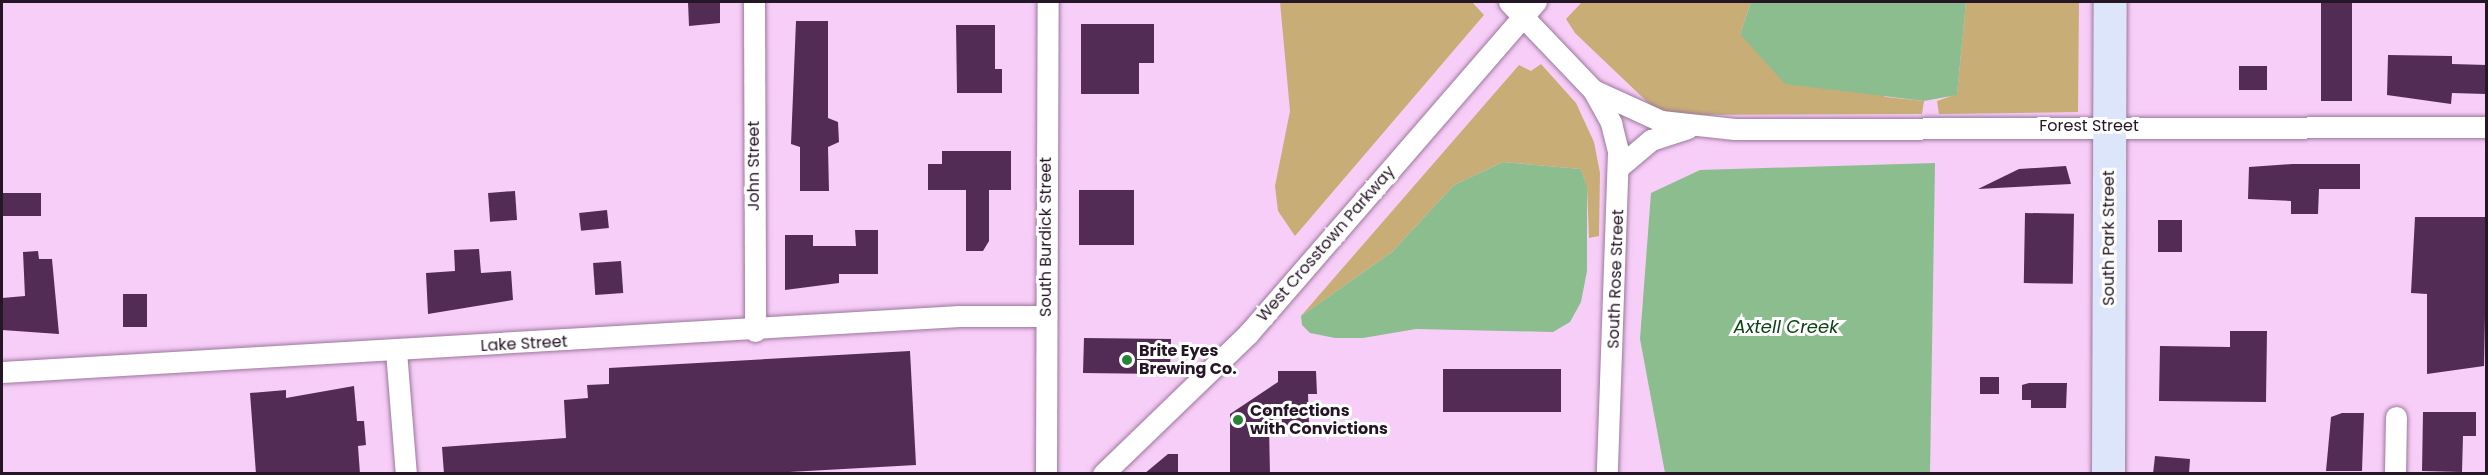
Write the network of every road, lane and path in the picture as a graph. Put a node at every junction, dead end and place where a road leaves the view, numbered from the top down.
1 (754, 2) edge
2 (1048, 2) edge
3 (2109, 2) edge
4 (1523, 6) edge
5 (1593, 90) junction
6 (2110, 125) junction
7 (1692, 126) junction
8 (2487, 127) edge
9 (1619, 167) junction
10 (1046, 316) junction
11 (755, 331) junction
12 (396, 351) junction
13 (2, 372) edge
14 (2396, 417) dead end
15 (406, 474) edge
16 (1046, 474) edge
17 (1103, 474) edge
18 (1607, 474) edge
19 (2108, 474) edge
20 (2395, 474) edge

1 - 11 street, John Street
2 - 10 street, South Burdick Street
3 - 6 main road, South Park Street
4 - 5 street
4 - 17 street, West Crosstown Parkway
5 - 7 street, Forest Street
5 - 9 street, South Rose Street
6 - 7 street, Forest Street
6 - 8 street, Forest Street
6 - 19 main road, South Park Street
7 - 9 street, Forest Street
9 - 18 street, South Rose Street
10 - 11 street, Lake Street
10 - 16 street, South Burdick Street
11 - 12 street, Lake Street
12 - 13 street, Lake Street
12 - 15 street
14 - 20 street

